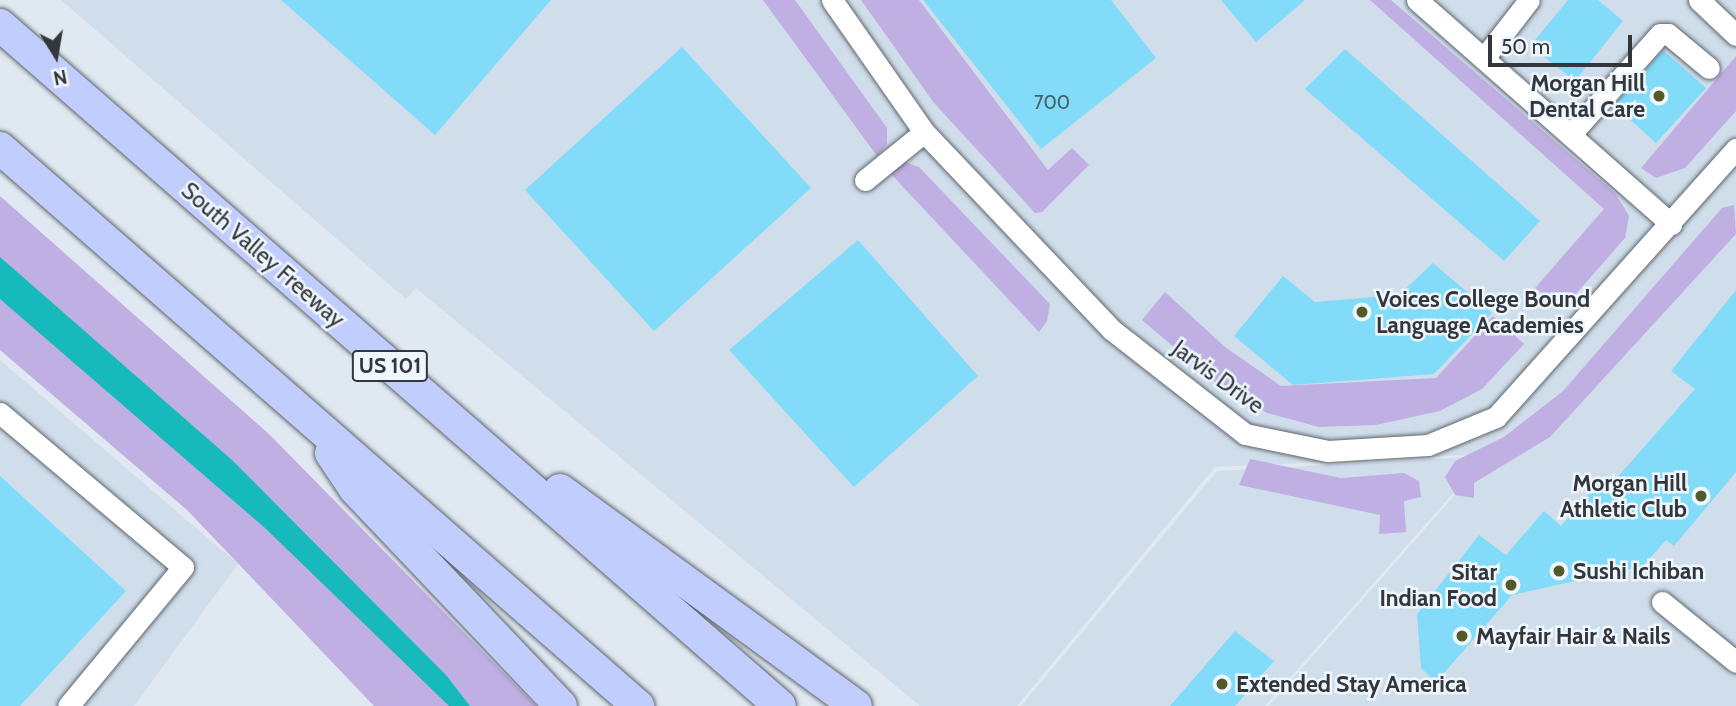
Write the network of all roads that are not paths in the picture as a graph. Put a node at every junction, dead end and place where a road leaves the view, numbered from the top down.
1 (832, 0) edge
2 (1417, 0) edge
3 (1530, 0) edge
4 (1699, 0) edge
5 (0, 26) edge
6 (1736, 34) edge
7 (1483, 58) junction
8 (1709, 68) dead end
9 (924, 132) junction
10 (1570, 135) junction
11 (0, 148) edge
12 (1736, 149) edge
13 (865, 180) dead end
14 (1671, 224) junction
15 (390, 365) junction
16 (0, 413) edge
17 (304, 414) junction
18 (1662, 603) dead end
19 (1736, 662) edge
20 (68, 706) edge
21 (561, 706) edge
22 (638, 706) edge
23 (779, 706) edge
24 (856, 706) edge

1 - 9 street, Jarvis Drive
2 - 7 street
3 - 7 street
4 - 6 street
5 - 15 highway, South Valley Freeway / US 101
7 - 10 street
8 - 10 street
9 - 13 street
9 - 14 street, Jarvis Drive
10 - 14 street
11 - 17 highway
12 - 14 street, Jarvis Drive
15 - 23 highway, South Valley Freeway / US 101
15 - 24 highway
16 - 20 street
17 - 21 highway
17 - 22 highway
18 - 19 street

